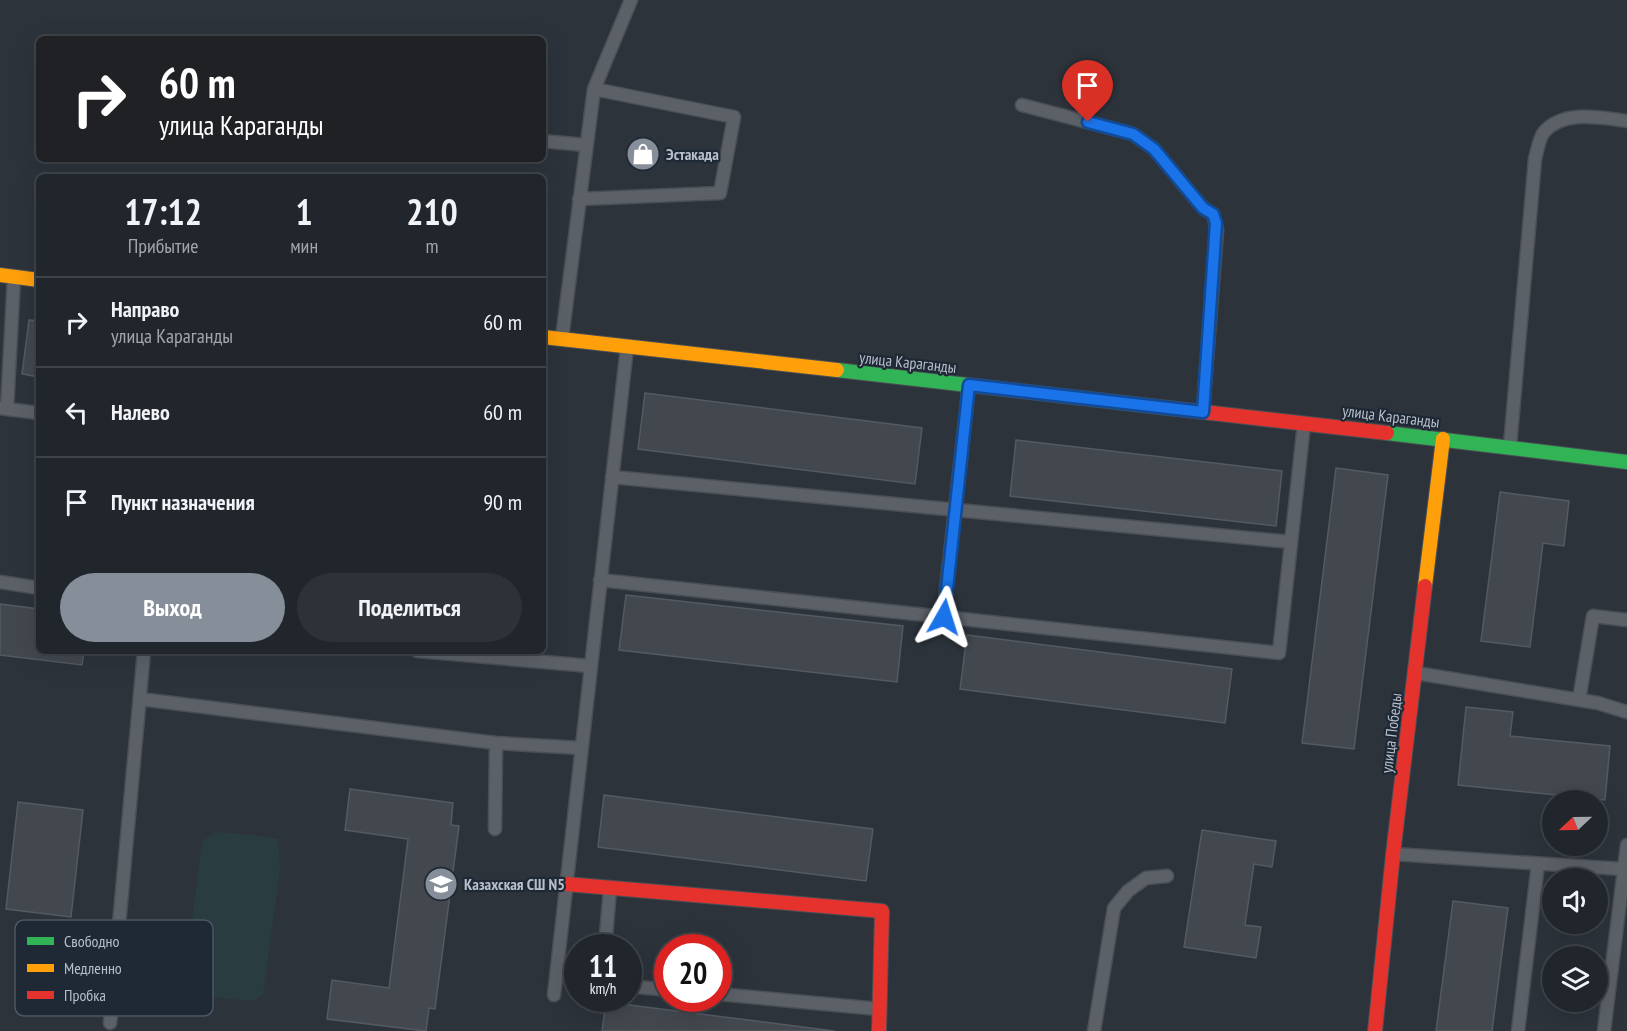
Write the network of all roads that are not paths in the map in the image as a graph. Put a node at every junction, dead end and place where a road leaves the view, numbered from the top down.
1 (631, 0) edge
2 (594, 89) junction
3 (1022, 105) dead end
4 (1627, 121) edge
5 (546, 141) edge
6 (585, 145) junction
7 (579, 199) junction
8 (7, 276) edge
9 (36, 280) edge
10 (546, 337) edge
11 (562, 339) junction
12 (627, 346) junction
13 (969, 385) junction
14 (4, 409) edge
15 (1203, 412) junction
16 (36, 413) edge
17 (1304, 423) junction
18 (1443, 439) junction
19 (1510, 447) junction
20 (1627, 462) edge
21 (612, 477) junction
22 (955, 510) junction
23 (1291, 542) junction
24 (600, 580) junction
25 (0, 582) edge
26 (36, 588) edge
27 (944, 617) junction
28 (1627, 620) edge
29 (144, 654) edge
30 (452, 654) edge
31 (590, 666) junction
32 (1415, 672) junction
33 (140, 699) junction
34 (1579, 700) junction
35 (1627, 712) edge
36 (496, 742) junction
37 (581, 748) junction
38 (495, 830) dead end
39 (1627, 845) edge
40 (1393, 854) junction
41 (1538, 864) junction
42 (1623, 869) junction
43 (1167, 876) dead end
44 (566, 884) junction
45 (610, 888) junction
46 (120, 920) edge
47 (606, 934) edge
48 (554, 995) dead end
49 (732, 995) edge
50 (881, 1010) junction
51 (111, 1016) edge
52 (110, 1023) dead end
53 (879, 1031) edge
54 (1094, 1031) edge
55 (1375, 1031) edge
56 (1518, 1031) edge
57 (1604, 1031) edge

1 - 2 lane
2 - 6 lane
2 - 7 lane
3 - 15 lane
4 - 19 lane
5 - 6 lane
6 - 7 lane
7 - 11 lane
8 - 9 main road
8 - 14 lane
10 - 11 main road, улица Караганды
11 - 12 main road, улица Караганды
12 - 13 main road, улица Караганды
12 - 21 lane
13 - 15 main road, улица Караганды
13 - 22 lane
14 - 16 lane
15 - 17 main road, улица Караганды
17 - 18 main road, улица Караганды
17 - 23 lane
18 - 19 main road, улица Караганды
18 - 32 main road, улица Победы
19 - 20 main road, улица Караганды
21 - 22 lane
21 - 24 lane
22 - 23 lane
22 - 27 lane
23 - 27 lane
24 - 27 lane
24 - 31 lane
25 - 26 lane
28 - 34 lane
29 - 33 lane
30 - 31 lane
31 - 37 lane
32 - 34 lane
32 - 40 main road, улица Победы
33 - 36 lane
33 - 46 lane
34 - 35 lane
36 - 37 lane
36 - 38 lane
37 - 44 lane
39 - 42 lane
40 - 41 lane
40 - 55 main road, улица Победы
41 - 42 lane
41 - 56 lane
42 - 57 lane
43 - 54 lane
44 - 45 main road
44 - 48 lane
45 - 47 lane
45 - 50 main road
49 - 50 lane
50 - 53 main road
51 - 52 lane

